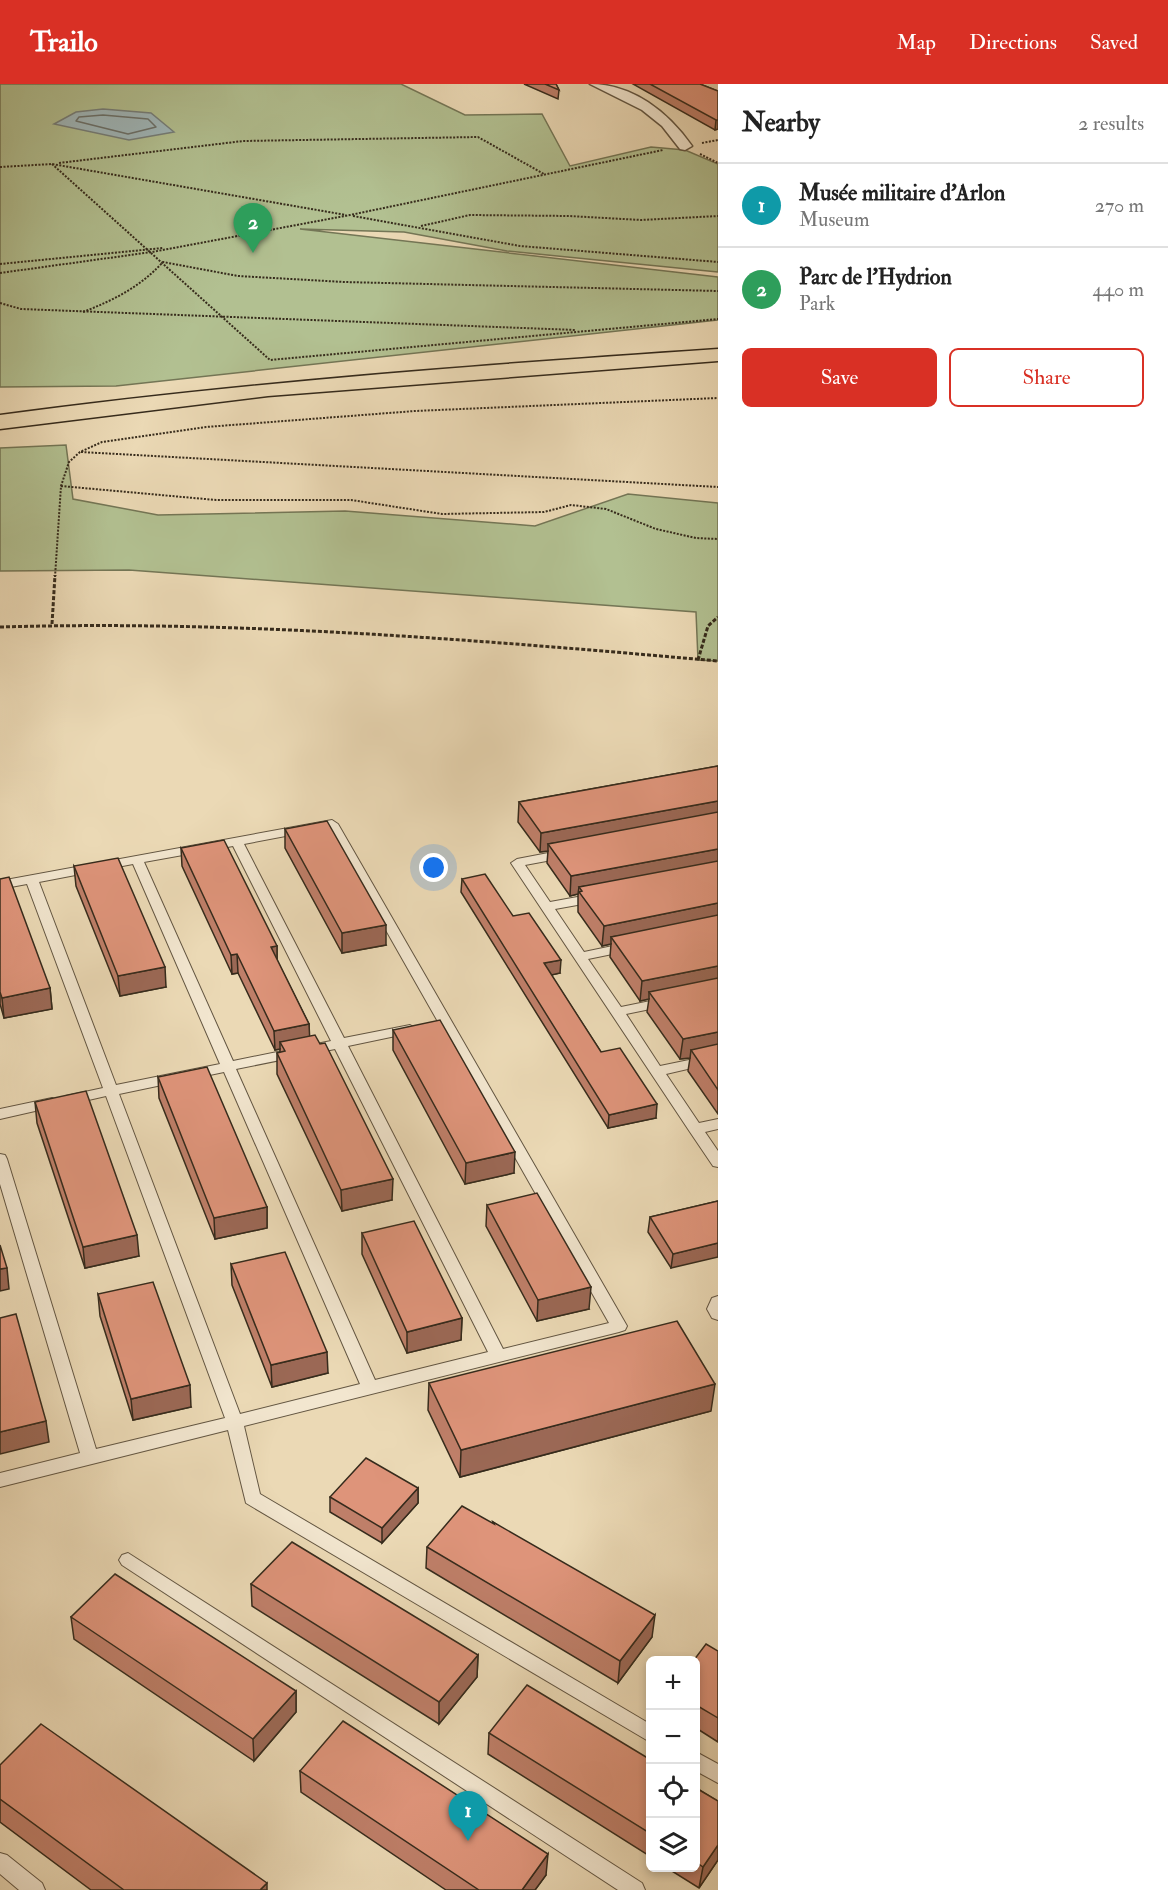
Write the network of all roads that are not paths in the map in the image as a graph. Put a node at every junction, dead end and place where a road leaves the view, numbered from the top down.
1 (597, 84) edge
2 (686, 146) road end
3 (718, 355) edge
4 (718, 368) edge
5 (82, 410) junction
6 (0, 412) edge
7 (0, 422) edge
8 (0, 434) edge
9 (237, 842) junction
10 (572, 853) edge
11 (137, 860) junction
12 (32, 879) junction
13 (0, 885) edge
14 (603, 896) edge
15 (546, 907) junction
16 (637, 945) edge
17 (580, 957) junction
18 (684, 998) edge
19 (617, 1012) junction
20 (433, 1024) junction
21 (339, 1044) junction
22 (718, 1058) edge
23 (228, 1067) junction
24 (657, 1071) junction
25 (111, 1091) junction
26 (0, 1114) edge
27 (718, 1124) edge
28 (695, 1129) junction
29 (0, 1159) edge
30 (718, 1162) edge
31 (718, 1302) edge
32 (718, 1314) edge
33 (499, 1357) junction
34 (370, 1388) junction
35 (235, 1422) junction
36 (90, 1458) junction
37 (0, 1480) edge
38 (128, 1560) dead end
39 (646, 1731) edge
40 (700, 1763) edge
41 (718, 1774) edge
42 (0, 1862) edge
43 (35, 1890) edge
44 (635, 1890) edge

1 - 2 street
3 - 5 highway
4 - 8 highway
5 - 6 highway
5 - 7 highway
9 - 11 lane
9 - 20 lane
9 - 21 lane
10 - 15 lane
11 - 12 lane
11 - 23 lane
12 - 13 lane
12 - 25 lane
14 - 15 lane
15 - 17 lane
16 - 17 lane
17 - 19 lane
18 - 19 lane
19 - 24 lane
20 - 21 lane
20 - 33 lane
21 - 23 lane
21 - 33 lane
22 - 24 lane
23 - 25 lane
23 - 34 lane
24 - 28 lane
25 - 26 lane
25 - 35 lane
27 - 28 lane
28 - 30 lane
29 - 36 lane
31 - 32 lane
33 - 34 lane
34 - 35 lane
35 - 36 lane
35 - 39 lane
36 - 37 lane
38 - 44 lane
40 - 41 lane
42 - 43 lane

